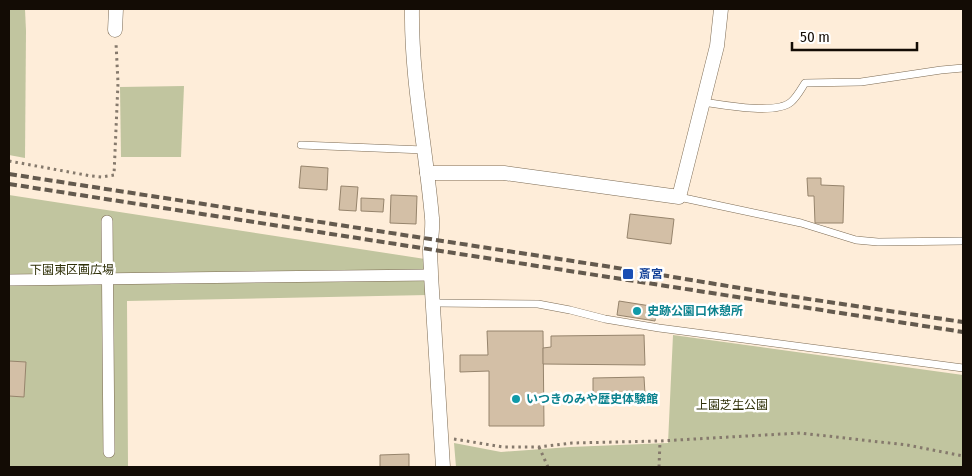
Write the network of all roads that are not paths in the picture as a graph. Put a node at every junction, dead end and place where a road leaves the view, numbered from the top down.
1 (116, 9) edge
2 (412, 9) edge
3 (720, 9) edge
4 (115, 30) road end
5 (963, 68) edge
6 (703, 102) junction
7 (301, 145) dead end
8 (424, 150) junction
9 (427, 173) junction
10 (679, 197) junction
11 (108, 221) dead end
12 (963, 241) edge
13 (431, 275) junction
14 (107, 278) junction
15 (9, 280) edge
16 (434, 303) junction
17 (963, 368) edge
18 (109, 452) dead end
19 (443, 467) edge

1 - 4 street
2 - 8 street
3 - 6 street
5 - 6 lane
6 - 10 street
7 - 8 lane
8 - 9 street
9 - 10 street
9 - 13 street
10 - 12 lane
11 - 14 street
13 - 14 street
13 - 16 street
14 - 15 street
14 - 18 street
16 - 17 lane
16 - 19 street

